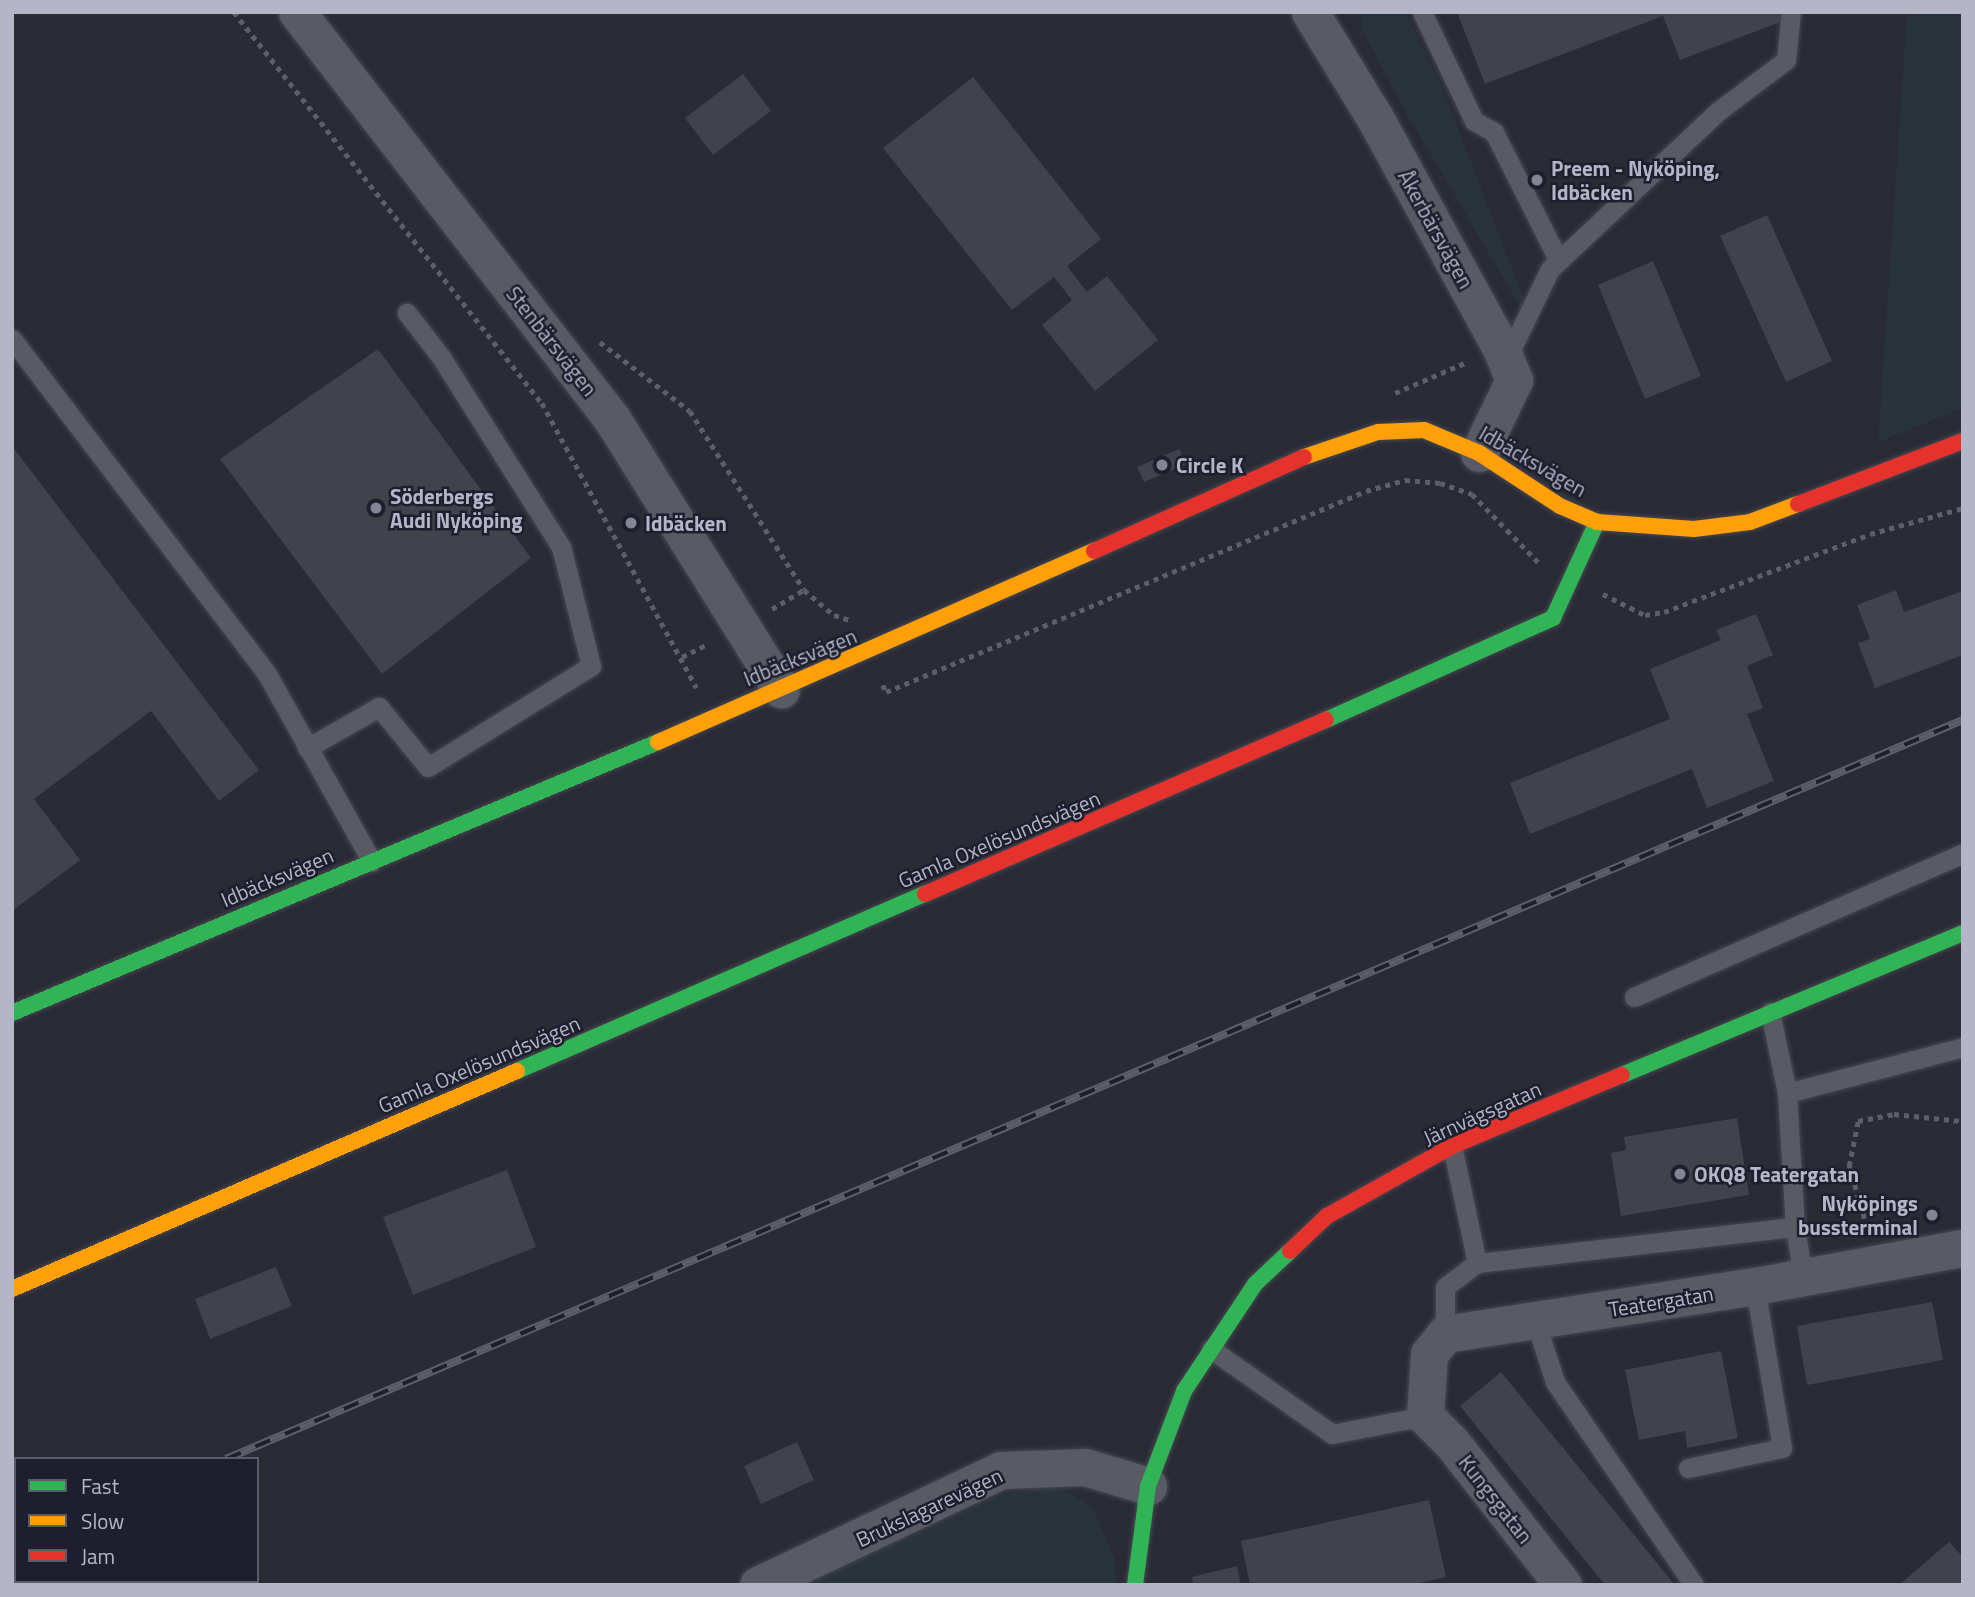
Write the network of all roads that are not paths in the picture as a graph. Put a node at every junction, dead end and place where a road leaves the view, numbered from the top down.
1 (297, 12) edge
2 (1310, 12) edge
3 (1422, 12) edge
4 (1791, 12) edge
5 (1559, 261) junction
6 (407, 313) dead end
7 (12, 339) edge
8 (1506, 360) junction
9 (1963, 441) edge
10 (1479, 453) junction
11 (1597, 522) junction
12 (781, 689) junction
13 (307, 748) junction
14 (1963, 853) edge
15 (372, 862) junction
16 (1963, 933) edge
17 (1633, 997) dead end
18 (1770, 1012) junction
19 (12, 1013) edge
20 (1963, 1047) edge
21 (1787, 1093) junction
22 (1452, 1146) junction
23 (1794, 1227) junction
24 (1963, 1248) edge
25 (1477, 1263) junction
26 (1803, 1278) junction
27 (1755, 1286) junction
28 (12, 1289) edge
29 (1535, 1320) junction
30 (1445, 1334) junction
31 (1211, 1349) junction
32 (1424, 1416) junction
33 (1688, 1468) dead end
34 (1148, 1486) junction
35 (758, 1585) edge
36 (1135, 1585) edge
37 (1563, 1585) edge
38 (1694, 1585) edge

1 - 12 street, Stenbärsvägen
2 - 8 street, Åkerbärsvägen
3 - 5 lane
4 - 5 lane
5 - 8 lane
6 - 13 lane
7 - 13 lane
8 - 10 street, Åkerbärsvägen
9 - 11 street
10 - 11 street, Idbäcksvägen
10 - 12 street, Idbäcksvägen
11 - 28 street, Gamla Oxelösundsvägen
12 - 15 street, Idbäcksvägen
13 - 15 lane
14 - 17 lane
15 - 19 street, Idbäcksvägen
16 - 18 street, Järnvägsgatan
18 - 21 lane
18 - 22 street, Järnvägsgatan
20 - 21 lane
21 - 23 lane
22 - 25 lane
22 - 31 street, Järnvägsgatan
23 - 25 lane
23 - 26 lane
24 - 26 street, Teatergatan
25 - 30 lane
26 - 27 street, Teatergatan
27 - 29 street, Teatergatan
27 - 33 lane
29 - 30 street, Teatergatan
29 - 38 lane
30 - 32 street
31 - 32 lane
31 - 34 street, Järnvägsgatan
32 - 37 street, Kungsgatan
34 - 35 street, Brukslagarevägen
34 - 36 street, Järnvägsgatan

